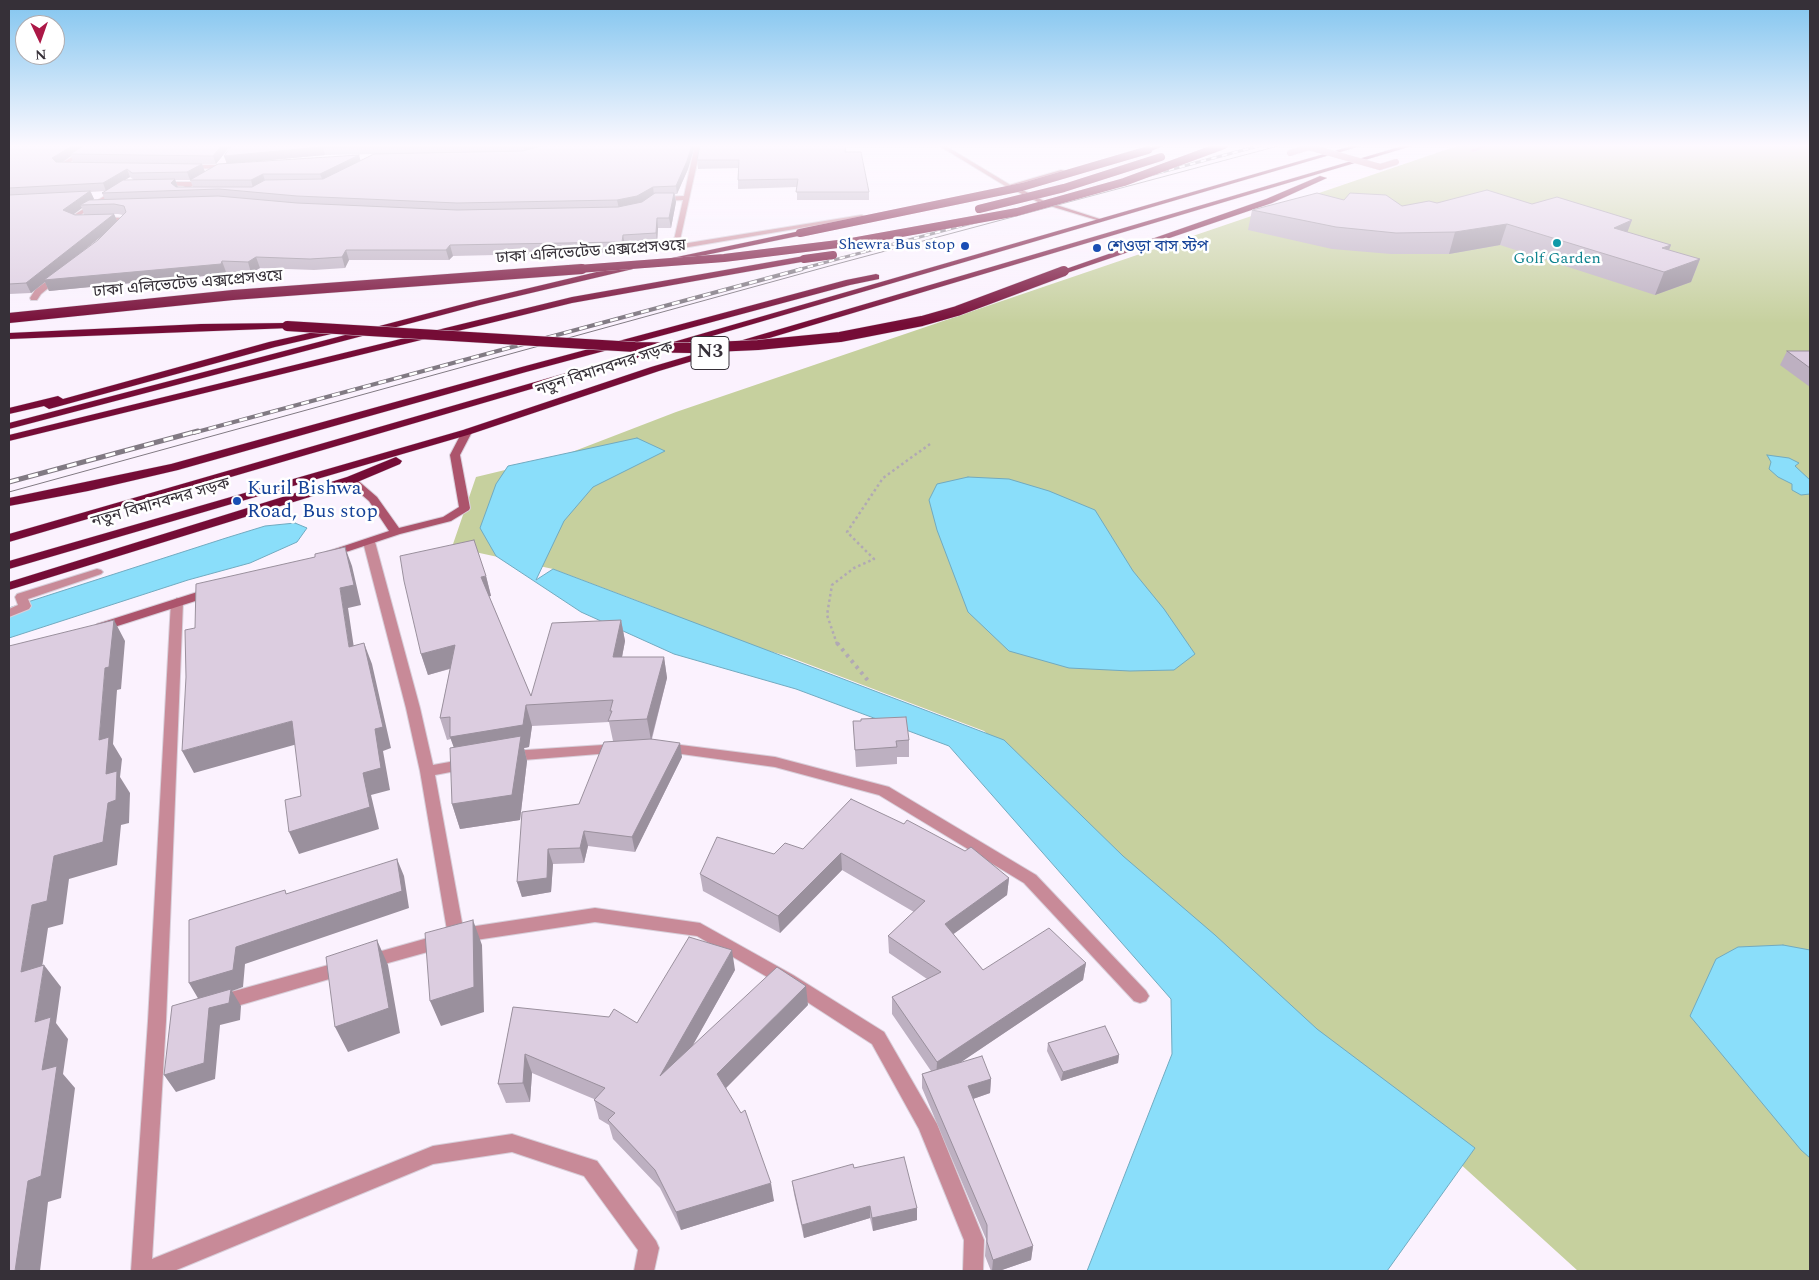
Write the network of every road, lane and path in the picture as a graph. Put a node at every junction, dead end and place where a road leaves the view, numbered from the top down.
1 (111, 205) edge
2 (684, 205) edge
3 (926, 205) edge
4 (938, 205) edge
5 (1002, 205) edge
6 (1043, 205) edge
7 (1051, 205) edge
8 (1152, 205) edge
9 (1207, 205) edge
10 (1256, 205) edge
11 (92, 206) joint
12 (1017, 212) junction
13 (1098, 220) junction
14 (112, 234) edge
15 (933, 237) dead end
16 (853, 252) dead end
17 (966, 260) junction
18 (68, 270) edge
19 (34, 298) dead end
20 (478, 303) junction
21 (9, 310) edge
22 (9, 318) edge
23 (9, 336) edge
24 (141, 380) junction
25 (9, 412) edge
26 (9, 417) edge
27 (9, 426) edge
28 (467, 432) junction
29 (9, 438) edge
30 (930, 444) dead end
31 (351, 480) junction
32 (9, 502) edge
33 (396, 532) junction
34 (9, 538) edge
35 (369, 542) junction
36 (315, 559) edge
37 (9, 565) edge
38 (98, 572) dead end
39 (9, 586) edge
40 (223, 588) edge
41 (177, 602) junction
42 (9, 613) edge
43 (93, 630) edge
44 (870, 683) dead end
45 (654, 747) edge
46 (636, 748) edge
47 (427, 771) junction
48 (456, 936) junction
49 (1140, 996) dead end
50 (204, 1008) edge
51 (176, 1016) edge
52 (157, 1021) junction
53 (142, 1271) edge
54 (149, 1271) edge
55 (644, 1271) edge
56 (973, 1271) edge

1 - 11 street
2 - 3 street
4 - 20 highway, bridge
5 - 21 highway, ঢাকা এলিভেটেড এক্সপ্রেসওয়ে, bridge
6 - 12 highway, ঢাকা এলিভেটেড এক্সপ্রেসওয়ে, bridge
7 - 13 street
8 - 13 highway, নতুন বিমানবন্দর সড়ক / N3
9 - 28 highway, নতুন বিমানবন্দর সড়ক / N3
10 - 23 highway, bridge
11 - 14 street
12 - 15 highway, bridge
12 - 22 highway, ঢাকা এলিভেটেড এক্সপ্রেসওয়ে, bridge
13 - 17 highway, নতুন বিমানবন্দর সড়ক / N3
16 - 29 highway, bridge
17 - 32 highway, bridge
17 - 34 highway, নতুন বিমানবন্দর সড়ক / N3
18 - 19 street
20 - 24 highway
20 - 27 highway
24 - 25 highway
24 - 26 highway
28 - 31 highway
28 - 33 street
28 - 37 highway, নতুন বিমানবন্দর সড়ক / N3
30 - 44 path
31 - 33 street
31 - 39 highway
33 - 35 street
35 - 36 street
35 - 47 street
38 - 42 street
40 - 41 street
41 - 43 street
41 - 52 street
45 - 49 street
46 - 47 street
47 - 48 street
48 - 50 street
48 - 56 street
51 - 52 street
52 - 53 street
54 - 55 street

